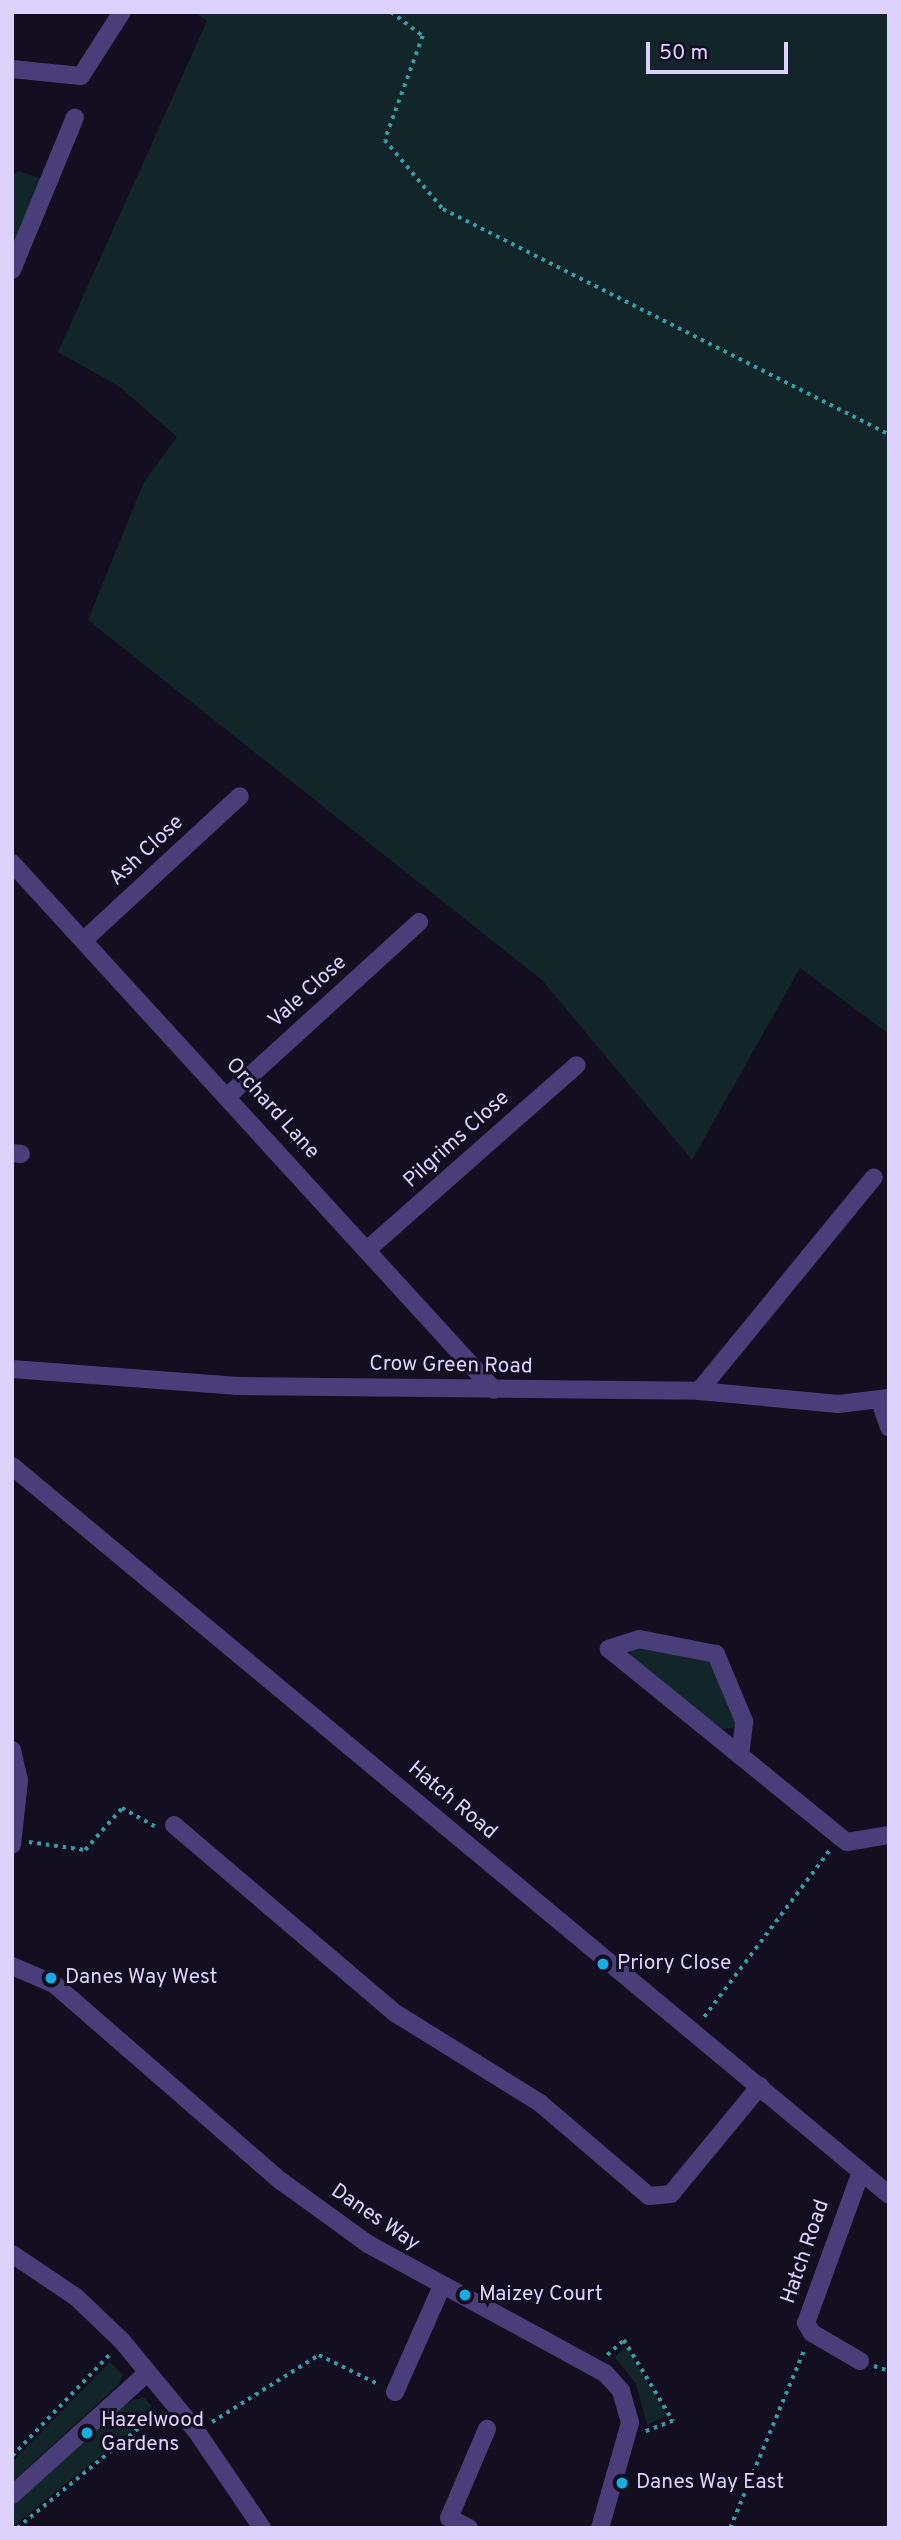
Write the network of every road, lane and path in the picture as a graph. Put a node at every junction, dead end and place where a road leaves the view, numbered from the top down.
1 (122, 12) edge
2 (391, 12) edge
3 (12, 69) edge
4 (75, 117) dead end
5 (12, 270) edge
6 (889, 434) edge
7 (240, 796) dead end
8 (12, 863) edge
9 (419, 922) dead end
10 (84, 940) junction
11 (577, 1065) dead end
12 (229, 1095) junction
13 (874, 1177) dead end
14 (368, 1249) junction
15 (12, 1369) edge
16 (494, 1390) junction
17 (699, 1391) junction
18 (884, 1399) edge
19 (889, 1427) edge
20 (12, 1466) edge
21 (12, 1750) edge
22 (740, 1756) junction
23 (174, 1825) joint
24 (889, 1835) edge
25 (839, 1837) junction
26 (13, 1841) edge
27 (12, 1966) edge
28 (694, 2031) junction
29 (760, 2086) junction
30 (861, 2172) junction
31 (889, 2195) edge
32 (12, 2253) edge
33 (441, 2288) junction
34 (811, 2333) junction
35 (122, 2341) junction
36 (860, 2361) dead end
37 (595, 2366) junction
38 (148, 2372) junction
39 (395, 2392) joint
40 (173, 2401) junction
41 (487, 2429) dead end
42 (197, 2432) junction
43 (629, 2434) junction
44 (12, 2456) edge
45 (12, 2495) edge
46 (18, 2528) edge
47 (262, 2528) edge
48 (469, 2528) edge
49 (600, 2528) edge
50 (730, 2528) edge

1 - 3 street
2 - 6 path
4 - 5 street
7 - 10 street, Ash Close
8 - 10 street, Orchard Lane
9 - 12 street, Vale Close
10 - 12 street, Orchard Lane
11 - 14 street, Pilgrims Close
12 - 14 street, Orchard Lane
13 - 17 street
14 - 16 street, Orchard Lane
15 - 16 street, Crow Green Road
16 - 17 street, Crow Green Road
17 - 18 street, Crow Green Road
18 - 19 street
20 - 28 street, Hatch Road
21 - 26 street
22 - 22 street
22 - 25 street
23 - 26 path
23 - 29 street
24 - 25 street
25 - 28 path
27 - 33 street, Danes Way
28 - 29 street, Hatch Road
29 - 30 street, Hatch Road
30 - 31 street, Hatch Road
30 - 34 street, Hatch Road
32 - 35 street
33 - 37 street, Danes Way
33 - 39 street
34 - 36 street, Hatch Road
34 - 50 path
35 - 38 street
35 - 44 path
37 - 43 street, Danes Way
37 - 43 path
38 - 40 street
38 - 45 street
39 - 42 path
40 - 42 street
40 - 46 path
41 - 48 street
42 - 47 street
43 - 49 street, Danes Way

